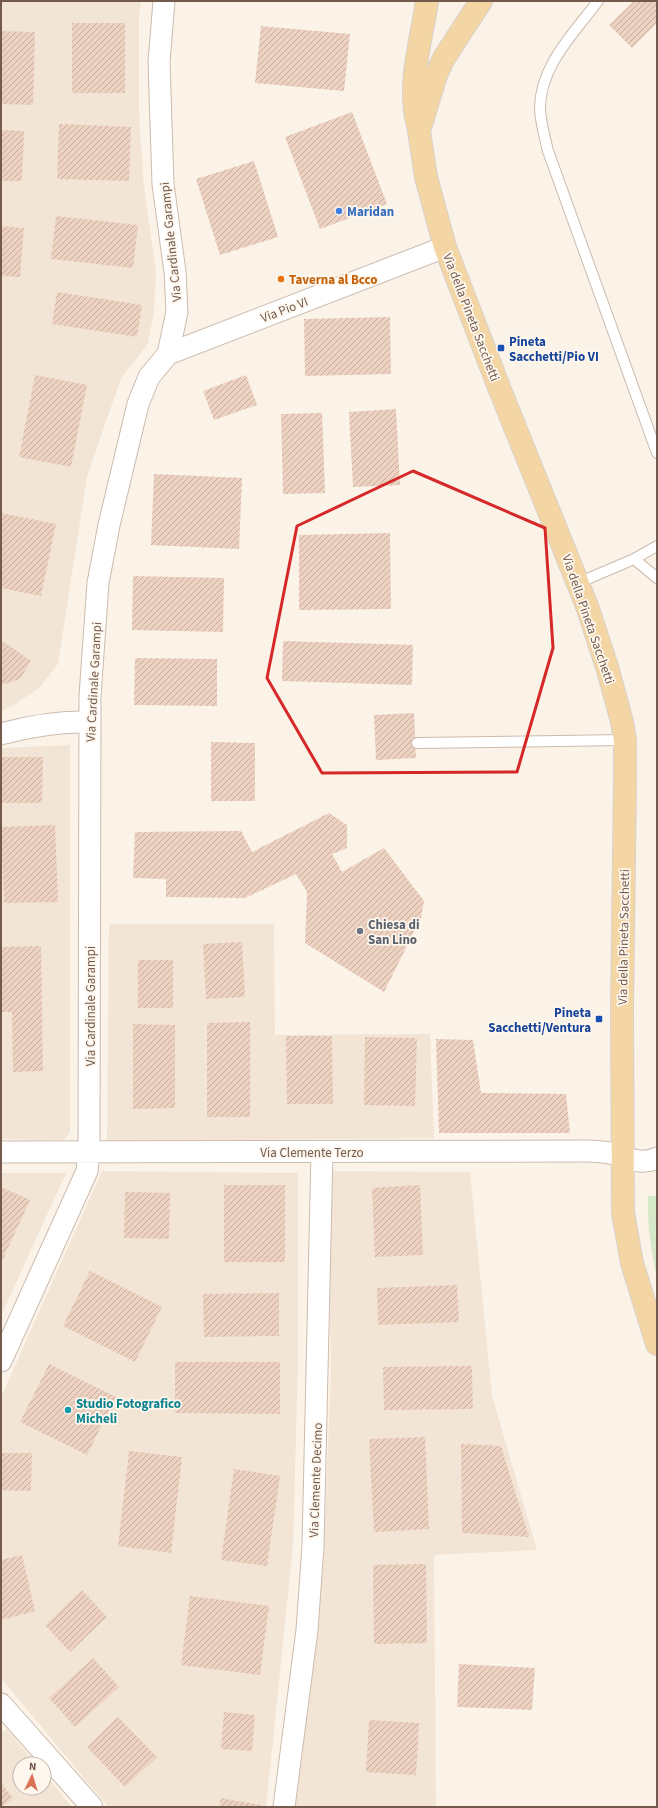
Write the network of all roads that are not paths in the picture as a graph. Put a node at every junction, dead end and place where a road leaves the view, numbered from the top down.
1 (164, 1) edge
2 (427, 1) edge
3 (481, 1) edge
4 (598, 1) edge
5 (419, 131) junction
6 (445, 247) junction
7 (168, 354) junction
8 (657, 453) edge
9 (657, 546) edge
10 (634, 559) junction
11 (657, 578) edge
12 (578, 583) junction
13 (89, 722) junction
14 (1, 734) edge
15 (625, 740) junction
16 (417, 743) dead end
17 (1, 1152) edge
18 (89, 1152) junction
19 (322, 1152) junction
20 (623, 1156) junction
21 (657, 1158) edge
22 (657, 1344) edge
23 (1, 1361) edge
24 (3, 1709) edge
25 (92, 1807) edge
26 (284, 1807) edge

1 - 7 street, Via Cardinale Garampi
2 - 5 main road
3 - 5 main road, Via della Pineta Sacchetti
4 - 8 lane
5 - 6 main road, Via della Pineta Sacchetti
6 - 7 street, Via Pio VI
6 - 12 main road, Via della Pineta Sacchetti
7 - 13 street, Via Cardinale Garampi
9 - 10 lane
10 - 11 lane
10 - 12 lane
12 - 15 main road, Via della Pineta Sacchetti
13 - 14 street
13 - 18 street, Via Cardinale Garampi
15 - 16 lane
15 - 20 main road, Via della Pineta Sacchetti
17 - 18 street, Via Clemente Terzo
18 - 19 street, Via Clemente Terzo
18 - 23 street, Via Cardinale Garampi
19 - 20 street, Via Clemente Terzo
19 - 26 street, Via Clemente Decimo
20 - 21 street, Via Clemente Terzo
20 - 22 main road, Via della Pineta Sacchetti
24 - 25 street

